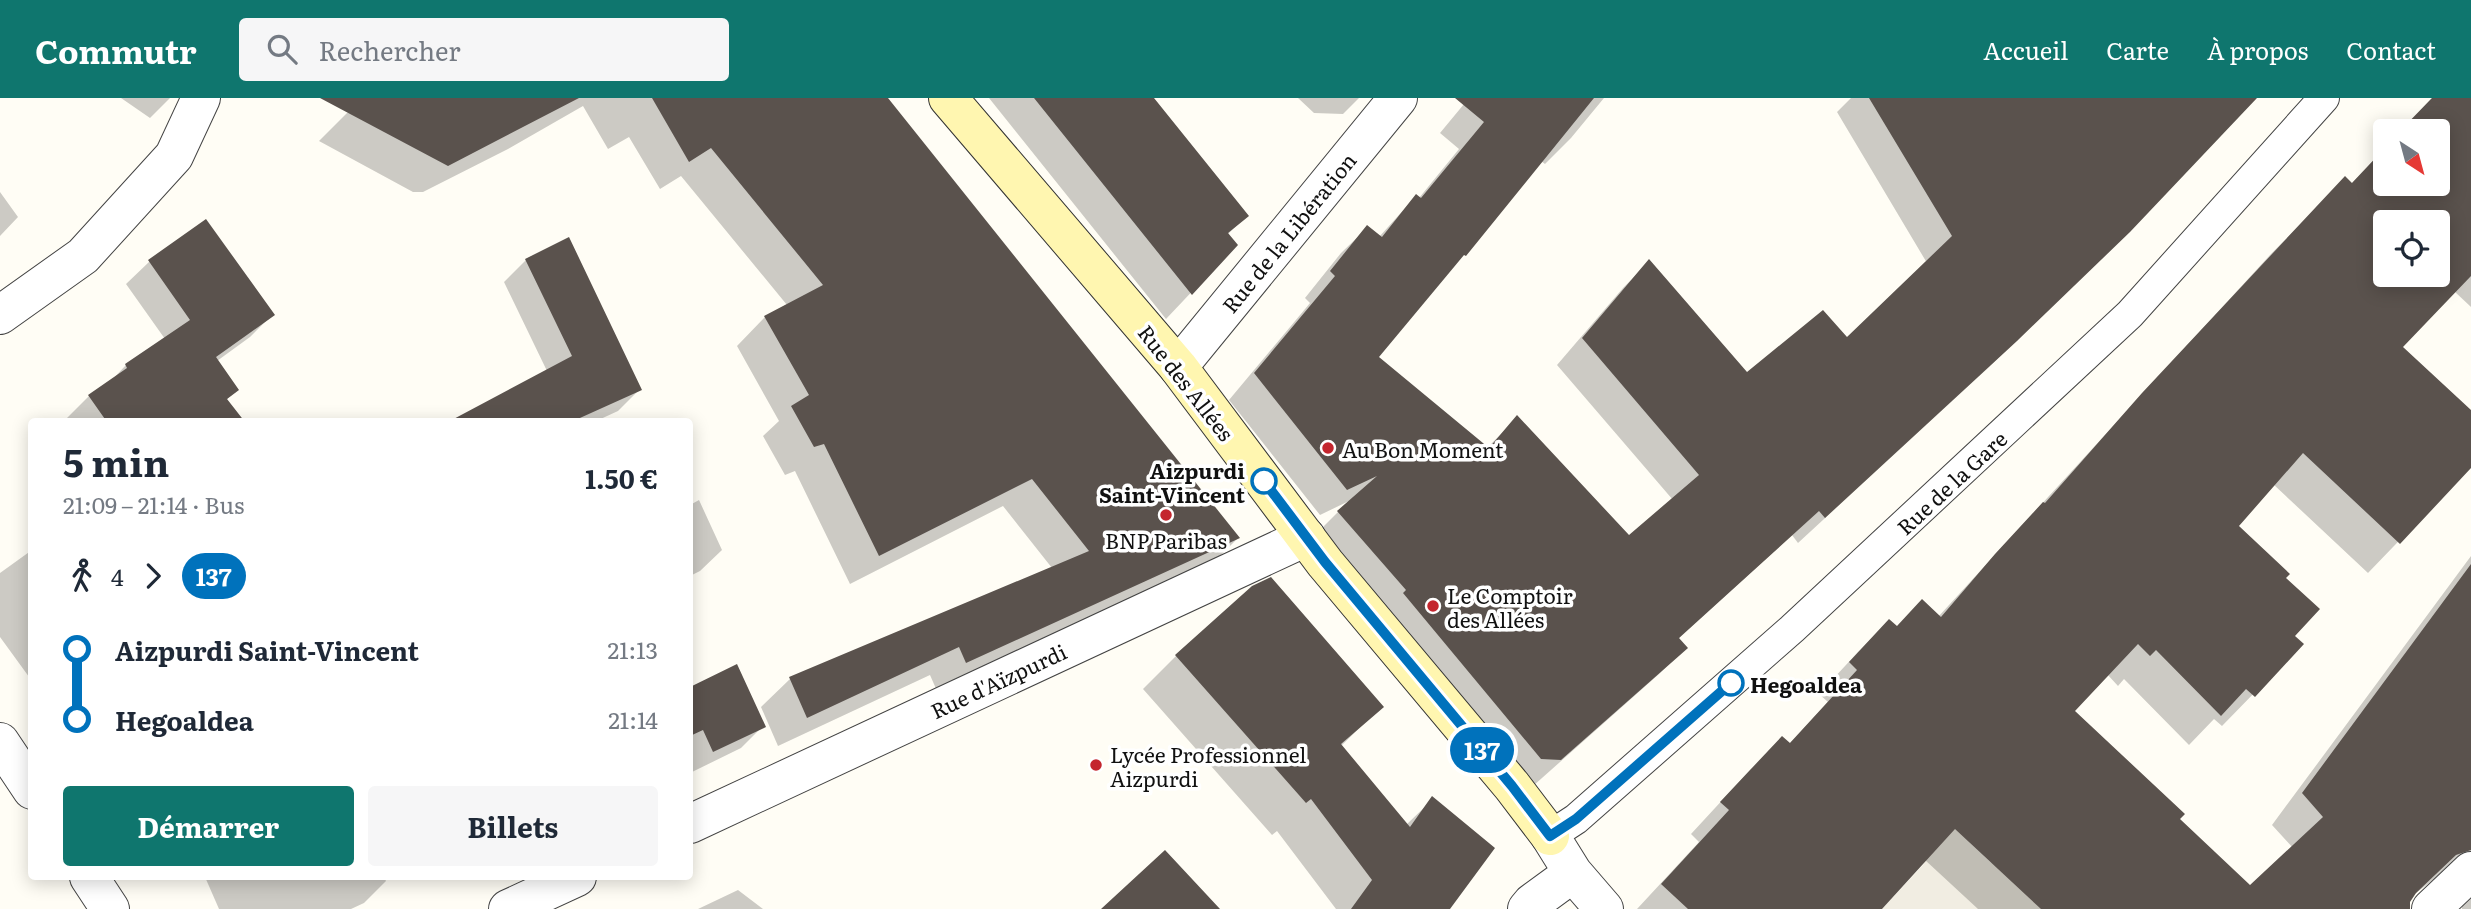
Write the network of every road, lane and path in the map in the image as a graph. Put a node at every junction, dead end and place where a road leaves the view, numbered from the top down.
1 (201, 98) edge
2 (948, 98) edge
3 (1398, 98) edge
4 (2324, 98) edge
5 (0, 315) edge
6 (1178, 367) junction
7 (1306, 537) junction
8 (0, 743) edge
9 (28, 784) edge
10 (693, 823) edge
11 (1550, 836) junction
12 (2471, 871) edge
13 (1573, 873) junction
14 (91, 880) edge
15 (571, 880) edge
16 (110, 909) edge
17 (508, 909) edge
18 (1527, 909) edge
19 (1604, 909) edge
20 (2431, 909) edge

1 - 5 street
2 - 6 street, Rue des Allées
3 - 6 street, Rue de la Libération
4 - 11 lane, Rue de la Gare
6 - 7 street, Rue des Allées
7 - 10 street, Rue d'Aïzpurdi
7 - 11 street, Rue des Allées
8 - 9 street
11 - 13 street
12 - 20 street
13 - 18 street
13 - 19 street
14 - 16 street
15 - 17 street

